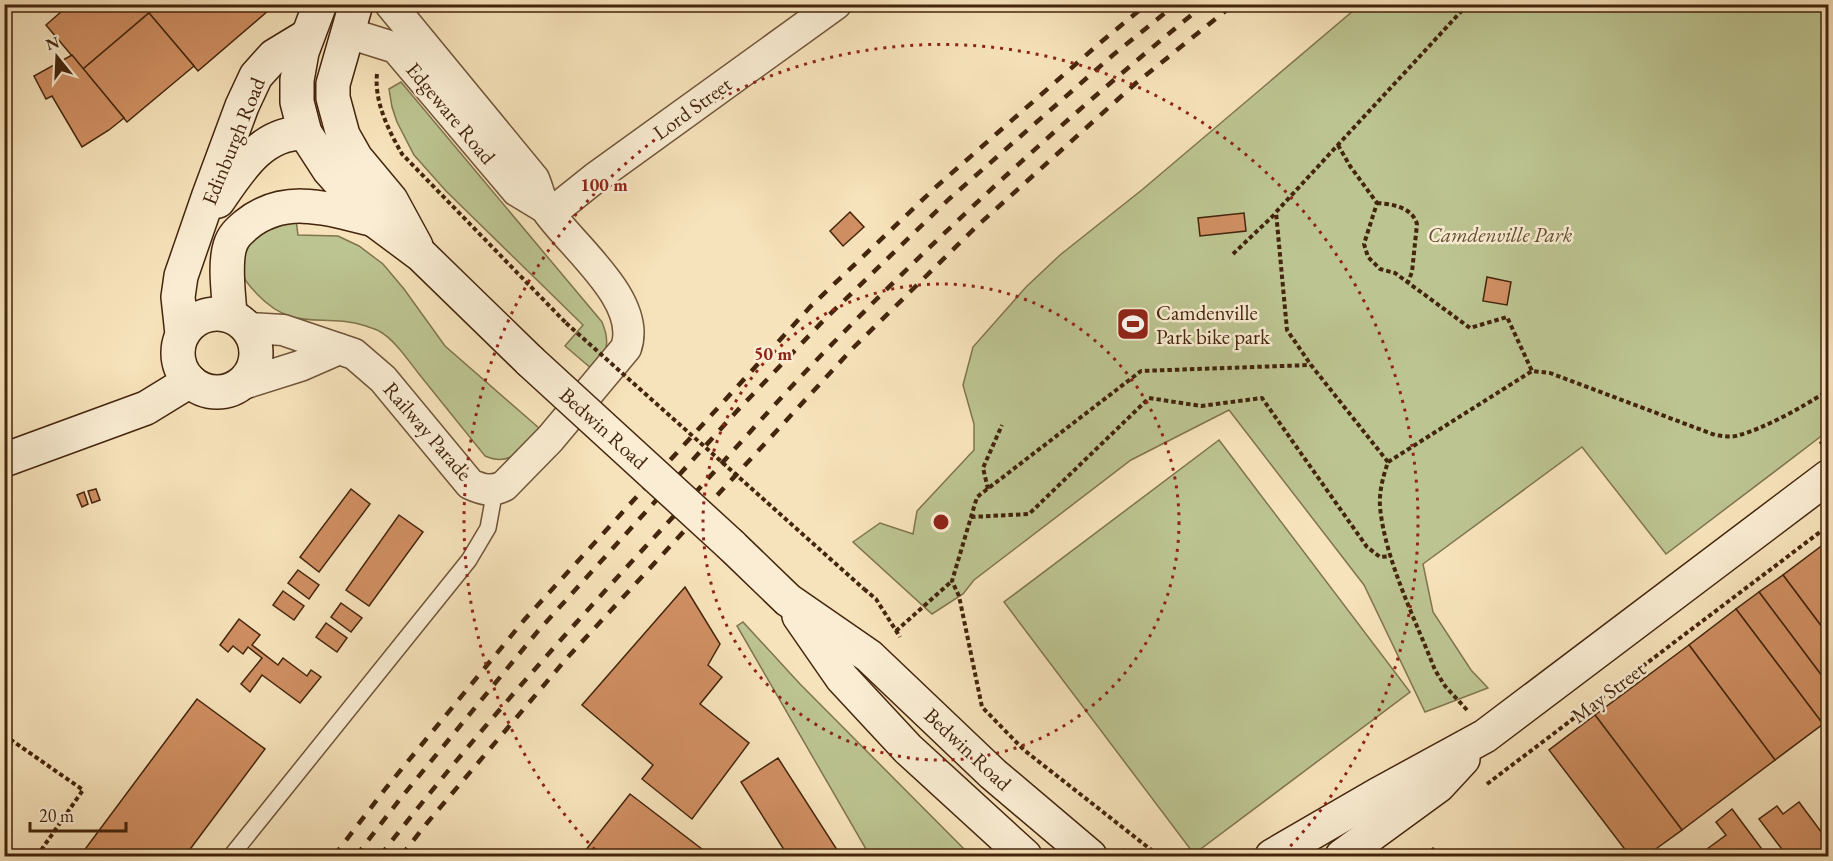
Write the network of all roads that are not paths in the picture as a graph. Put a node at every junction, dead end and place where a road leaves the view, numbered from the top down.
1 (320, 4) edge
2 (390, 4) edge
3 (836, 4) edge
4 (352, 19) edge
5 (307, 36) junction
6 (437, 79) junction
7 (305, 133) junction
8 (343, 135) junction
9 (548, 211) junction
10 (374, 220) junction
11 (197, 232) junction
12 (421, 255) junction
13 (239, 322) junction
14 (628, 332) joint
15 (182, 334) junction
16 (339, 349) junction
17 (190, 381) junction
18 (240, 385) junction
19 (4, 460) edge
20 (1828, 477) edge
21 (495, 490) junction
22 (788, 600) junction
23 (1485, 736) junction
24 (231, 856) edge
25 (1025, 856) edge
26 (1090, 856) edge
27 (1272, 856) edge
28 (1342, 856) edge

1 - 5 main road, Bedwin Road
2 - 6 street, Edgeware Road
3 - 9 street, Lord Street
4 - 6 street, Edgeware Road
4 - 8 main road, Bedwin Road
5 - 7 main road, Bedwin Road
5 - 11 main road, Edinburgh Road
6 - 9 street, Edgeware Road
7 - 8 street, Edinburgh Road
7 - 10 main road, Bedwin Road
7 - 11 main road, Edinburgh Road
8 - 12 main road, Bedwin Road
9 - 14 street, Edgeware Road
10 - 12 main road, Bedwin Road
10 - 13 main road, Edinburgh Road
11 - 15 main road, Edinburgh Road
12 - 22 main road, Bedwin Road, bridge
13 - 15 main road
13 - 16 street, Railway Parade
13 - 18 main road
14 - 21 street, Railway Parade
15 - 17 main road
16 - 18 street
16 - 21 street, Railway Parade
17 - 18 main road
17 - 19 main road
20 - 23 main road, May Street
21 - 24 lane
22 - 25 main road, Bedwin Road
22 - 26 main road, Bedwin Road
23 - 27 main road, May Street
23 - 28 main road, May Street

